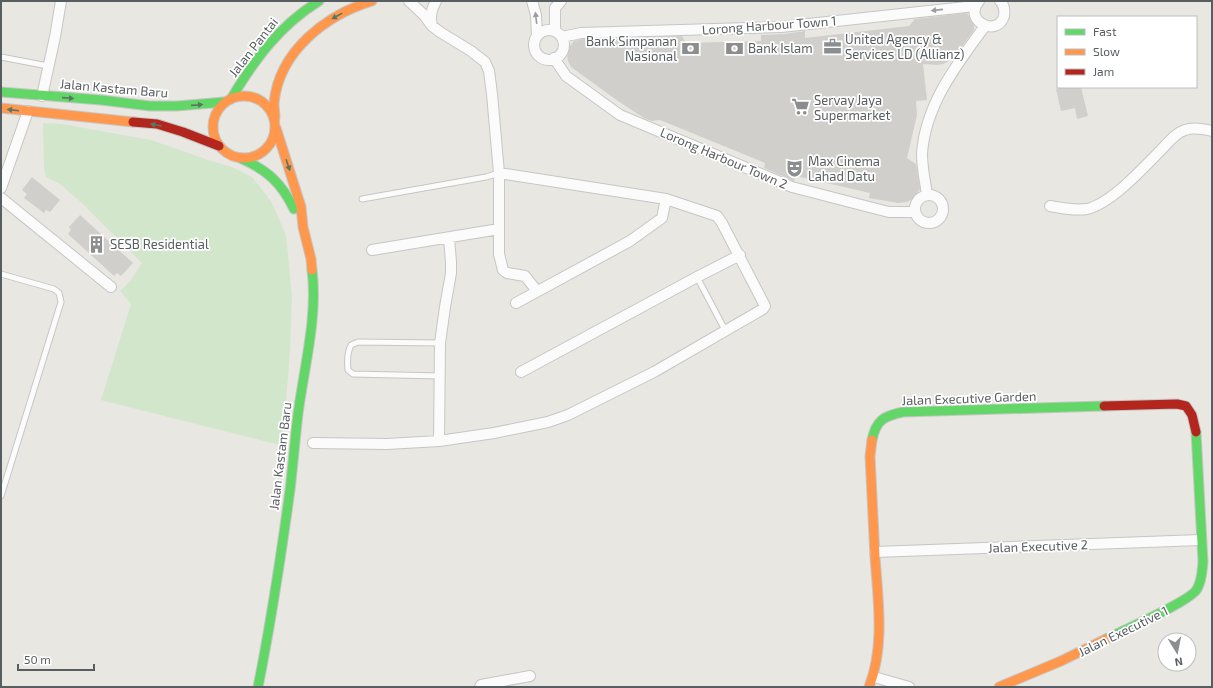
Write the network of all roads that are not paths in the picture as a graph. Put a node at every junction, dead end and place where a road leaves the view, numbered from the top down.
1 (61, 1) edge
2 (319, 1) edge
3 (372, 1) edge
4 (409, 1) edge
5 (436, 1) edge
6 (532, 1) edge
7 (561, 1) edge
8 (1000, 1) edge
9 (977, 4) edge
10 (432, 26) junction
11 (985, 26) junction
12 (558, 34) junction
13 (537, 35) junction
14 (1, 57) edge
15 (554, 58) junction
16 (48, 66) junction
17 (1, 92) edge
18 (42, 96) junction
19 (228, 100) junction
20 (1, 108) edge
21 (28, 111) junction
22 (275, 125) junction
23 (1212, 131) edge
24 (219, 146) junction
25 (240, 158) junction
26 (499, 173) junction
27 (1, 188) edge
28 (927, 194) junction
29 (1, 198) edge
30 (362, 199) dead end
31 (666, 199) junction
32 (1050, 206) dead end
33 (915, 212) junction
34 (303, 228) junction
35 (499, 229) junction
36 (448, 238) junction
37 (372, 250) dead end
38 (740, 255) junction
39 (1, 274) edge
40 (696, 277) junction
41 (111, 287) dead end
42 (537, 291) junction
43 (516, 303) dead end
44 (725, 330) junction
45 (440, 343) junction
46 (521, 372) dead end
47 (440, 376) junction
48 (1186, 406) joint
49 (439, 441) junction
50 (313, 443) dead end
51 (1, 475) edge
52 (8, 477) junction
53 (1, 496) edge
54 (1201, 540) junction
55 (875, 552) junction
56 (530, 676) dead end
57 (874, 677) junction
58 (258, 687) edge
59 (480, 687) edge
60 (869, 687) edge
61 (909, 687) edge
62 (1000, 687) edge

1 - 16 street
2 - 19 street, Jalan Pantai
3 -> 22 street
4 - 10 street
5 - 10 street
13 -> 6 street
7 - 12 street
8 - 11 street
9 - 11 street
9 -> 12 street, Lorong Harbour Town 1
10 - 26 street
11 - 28 street
12 - 13 street
12 - 15 street
13 - 15 street
14 - 16 lane
15 - 33 street, Lorong Harbour Town 2
16 - 18 street
17 - 18 street, Jalan Kastam Baru
18 -> 19 street, Jalan Kastam Baru
19 - 22 street
19 - 24 street
21 -> 20 street
24 -> 21 street
21 - 27 street
22 - 25 street
22 -> 34 street, Jalan Kastam Baru
23 - 32 street
24 - 25 street
25 - 34 street, Jalan Kastam Baru
26 - 30 lane
26 - 31 street
26 - 35 street
28 - 33 street
28 - 33 street
29 - 41 street
31 - 38 street
31 - 42 street
34 - 58 street, Jalan Kastam Baru
35 - 36 street
35 - 42 street
36 - 37 street
36 - 45 street
38 - 40 street
38 - 44 street
39 - 52 lane
40 - 44 lane
40 - 46 street
42 - 43 street
44 - 49 street
45 - 47 street
45 - 47 lane
47 - 49 street
48 - 54 street, Jalan Executive 1
48 - 55 street, Jalan Executive Garden
49 - 50 street
51 - 52 lane
52 - 53 lane
54 - 55 street, Jalan Executive 2
54 - 62 street, Jalan Executive 1
55 - 57 street, Jalan Executive Garden
56 - 59 street
57 - 60 street, Jalan Executive Garden
57 - 61 street

